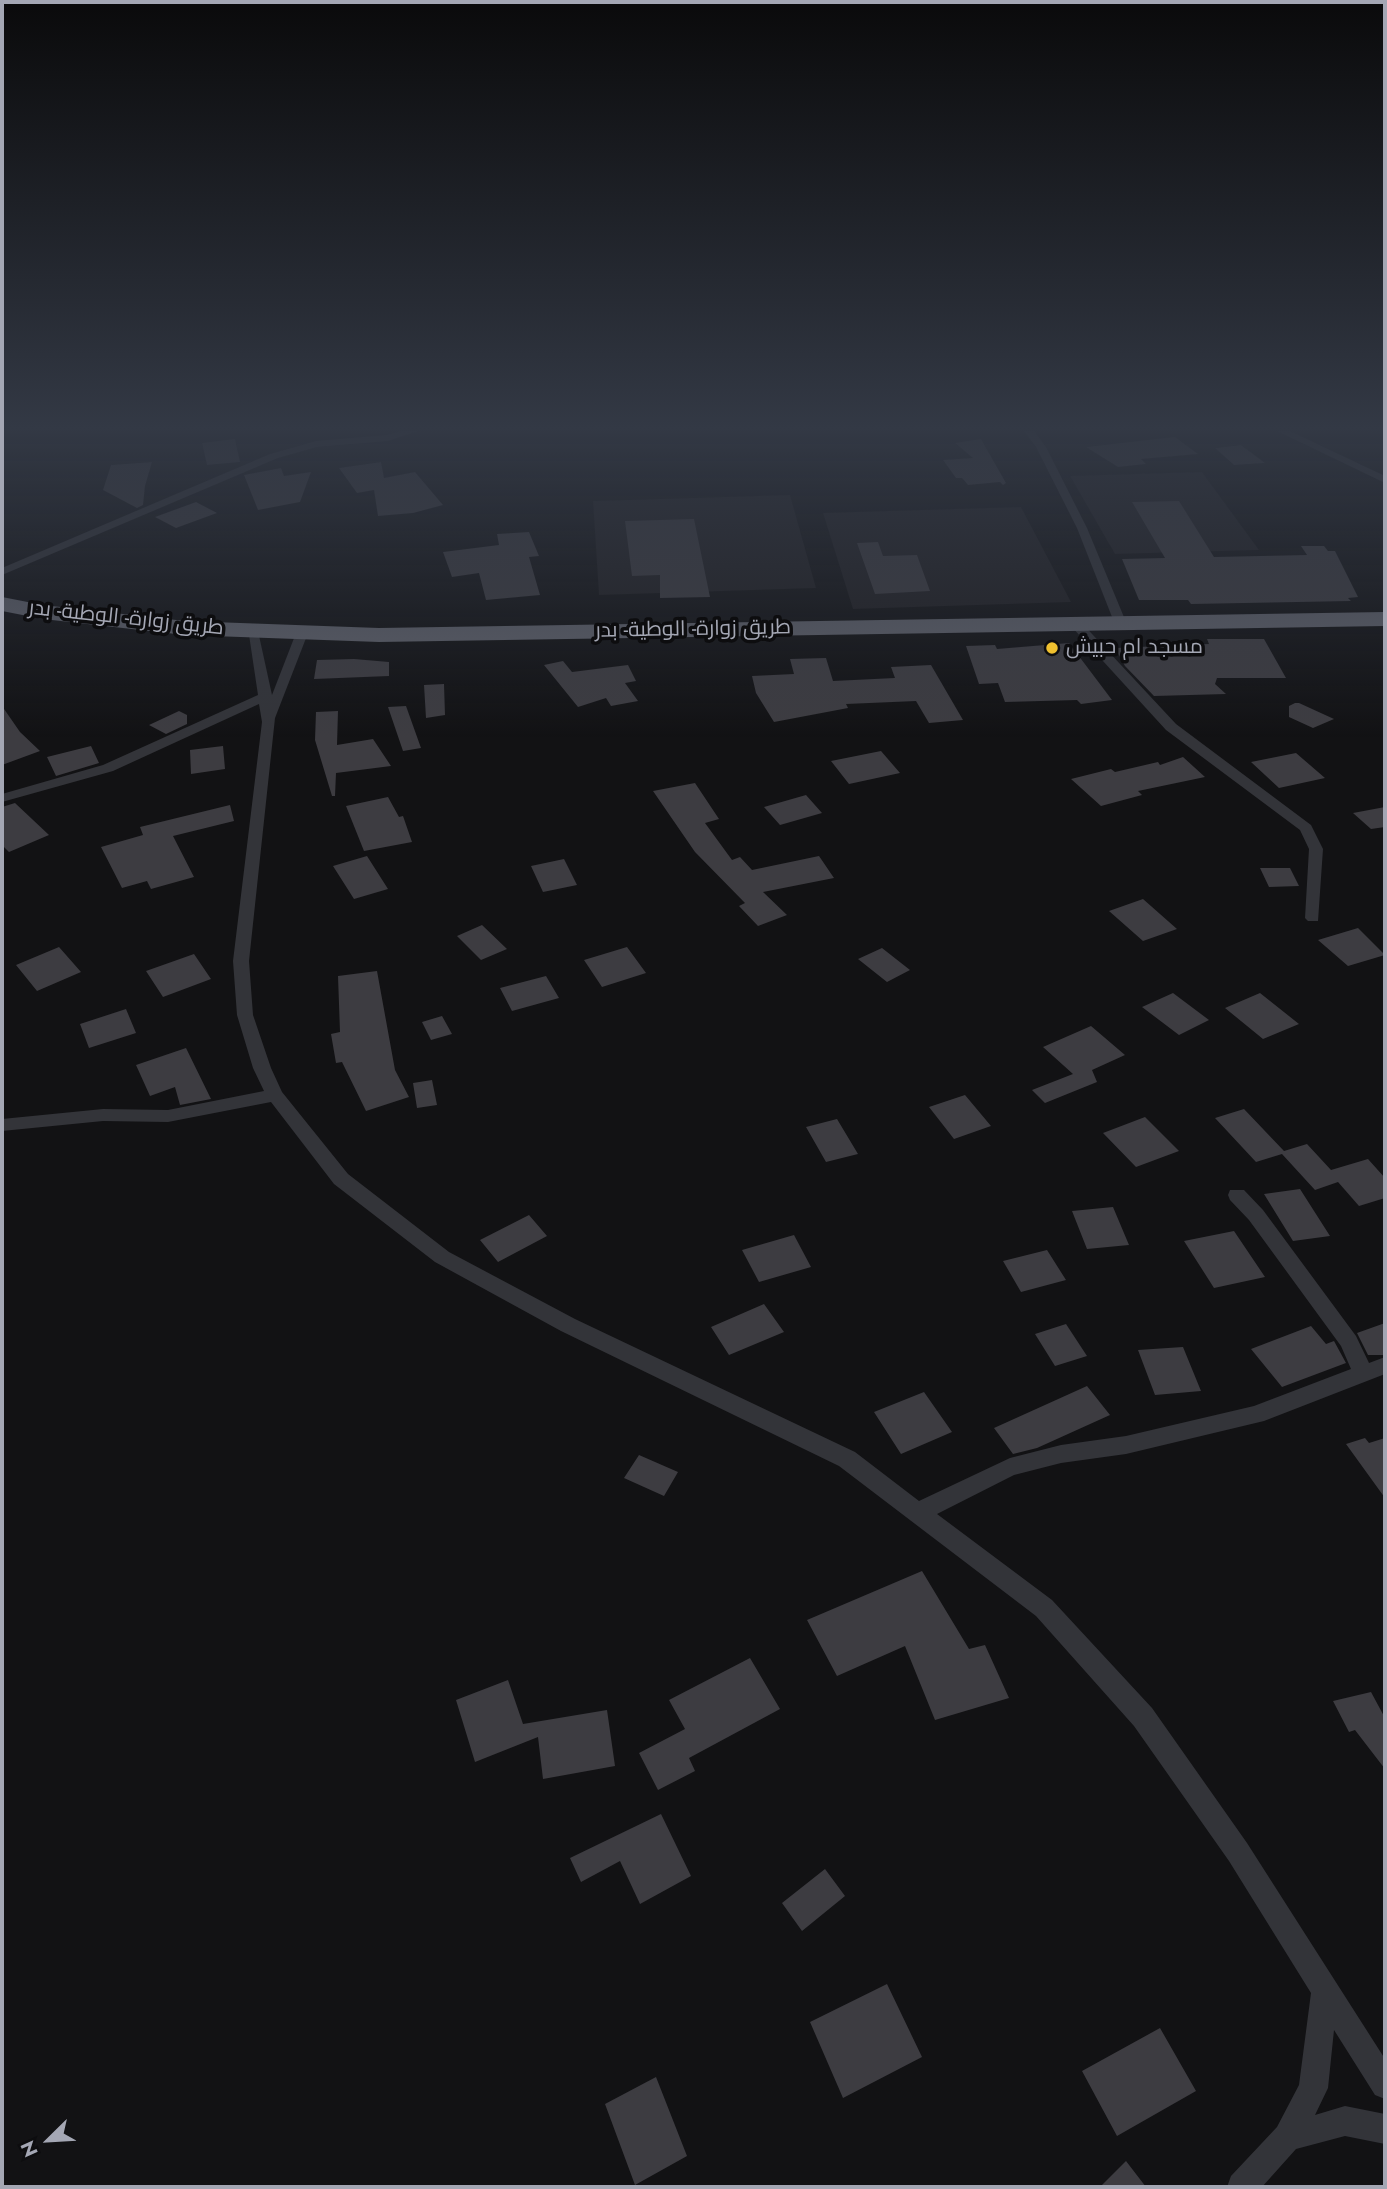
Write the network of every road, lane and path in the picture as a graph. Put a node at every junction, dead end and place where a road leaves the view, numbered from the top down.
1 (93, 533) edge
2 (1084, 533) edge
3 (2, 572) edge
4 (2, 604) edge
5 (1385, 619) edge
6 (1121, 622) junction
7 (1075, 623) junction
8 (252, 631) junction
9 (302, 633) junction
10 (267, 695) junction
11 (269, 722) junction
12 (2, 798) edge
13 (1313, 918) dead end
14 (275, 1095) junction
15 (2, 1125) edge
16 (1237, 1195) dead end
17 (1385, 1365) edge
18 (1364, 1375) junction
19 (918, 1512) junction
20 (1325, 1990) junction
21 (1385, 2085) edge
22 (1385, 2129) edge
23 (1287, 2137) junction
24 (1242, 2187) edge

1 - 3 street
2 - 6 street
4 - 8 highway, طريق زوارة- الوطية- بدر
5 - 6 highway, طريق زوارة- الوطية- بدر
6 - 7 highway, طريق زوارة- الوطية- بدر
7 - 9 highway, طريق زوارة- الوطية- بدر
7 - 13 street
8 - 9 highway, طريق زوارة- الوطية- بدر
8 - 10 street
9 - 11 street
10 - 11 street
10 - 12 street
11 - 14 street
14 - 15 street
14 - 19 street
16 - 18 street
17 - 18 street
18 - 19 street
19 - 20 street
20 - 21 street
20 - 23 street
22 - 23 street
23 - 24 street

